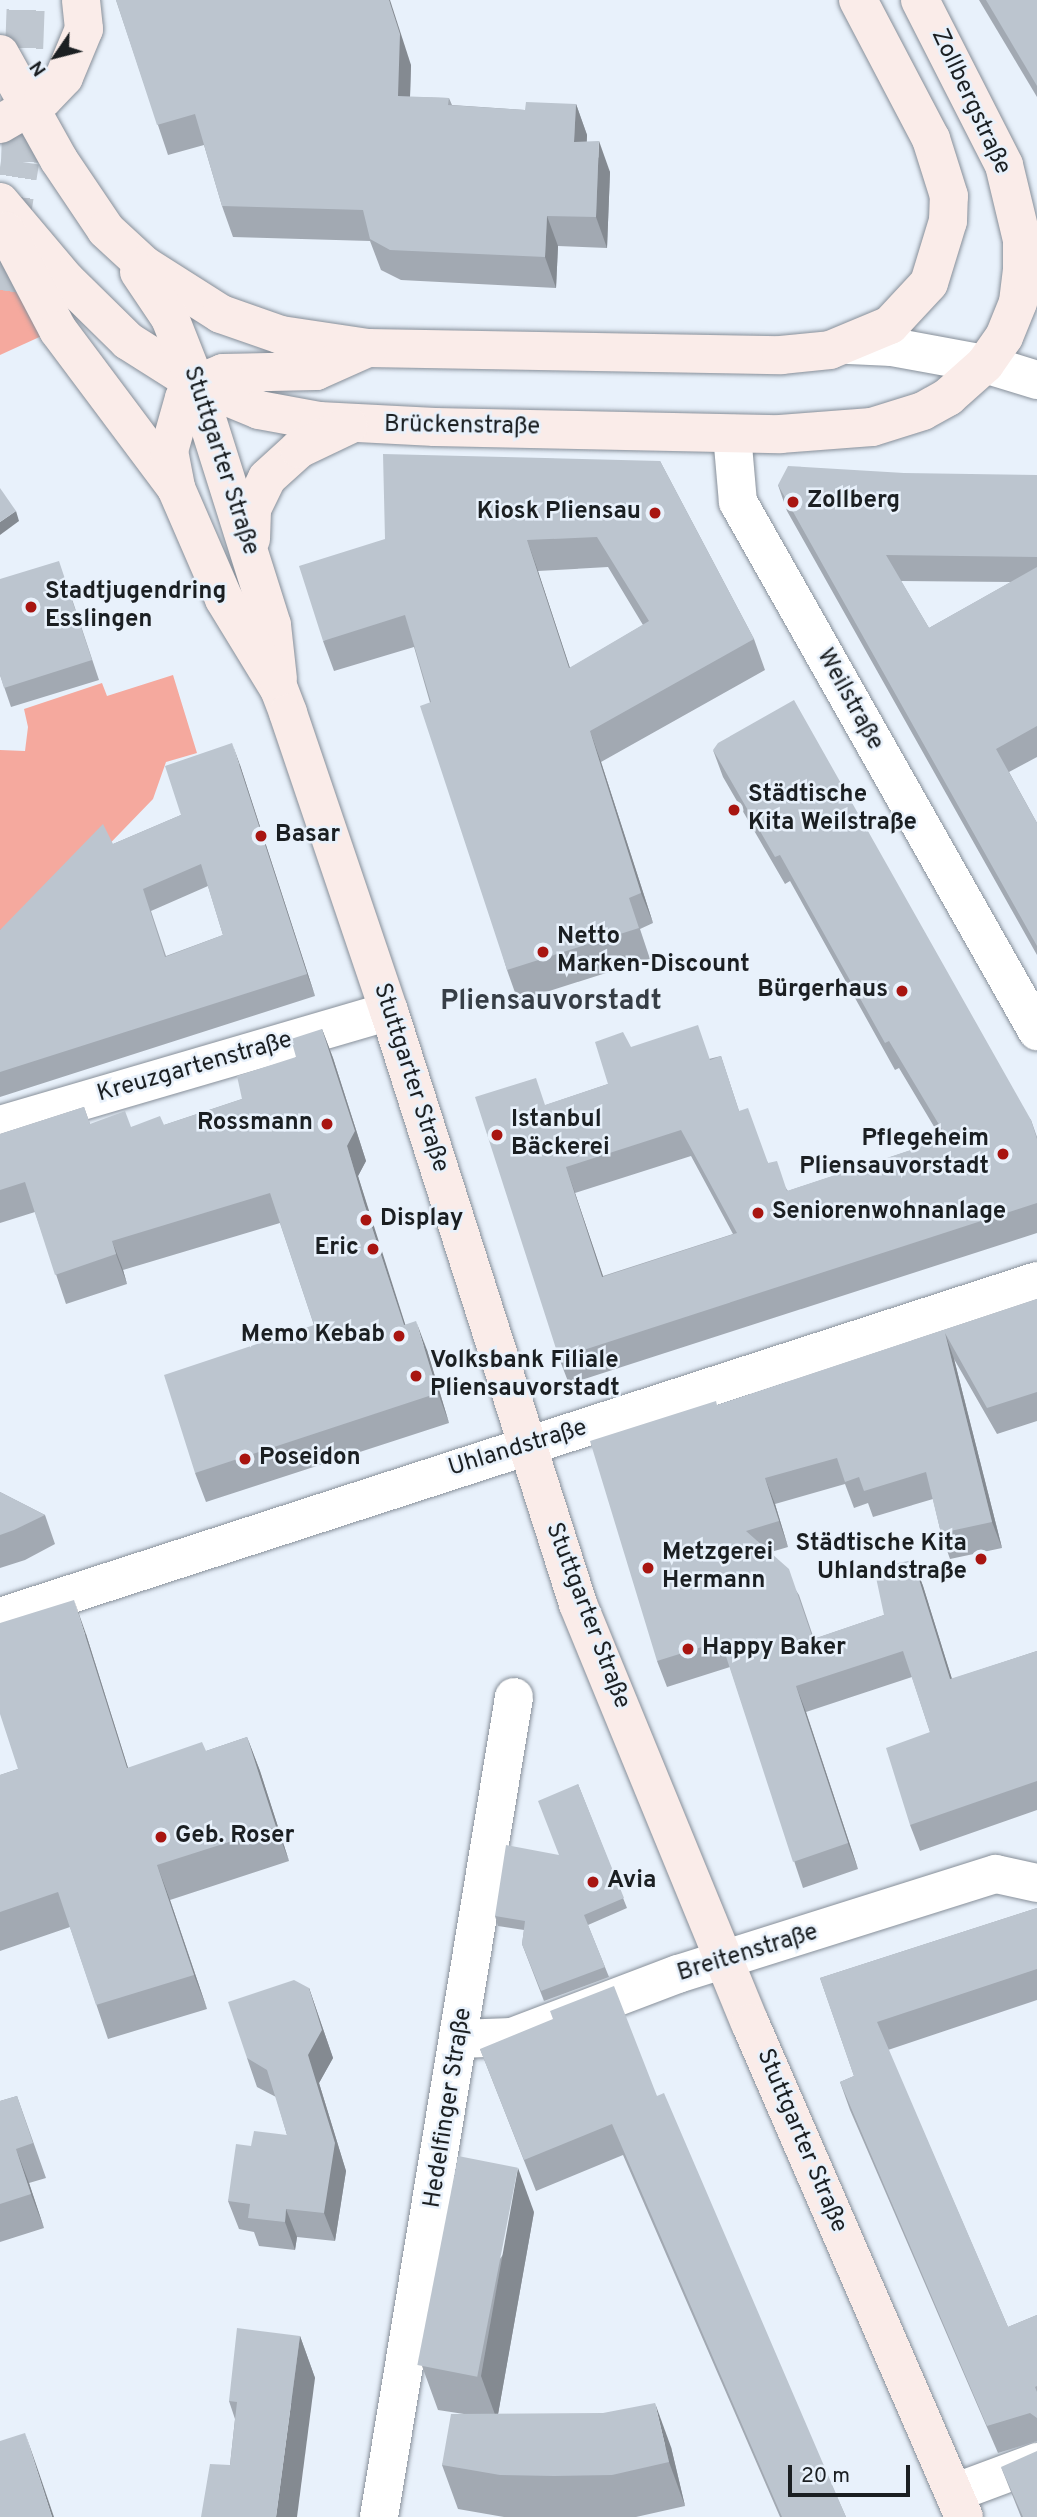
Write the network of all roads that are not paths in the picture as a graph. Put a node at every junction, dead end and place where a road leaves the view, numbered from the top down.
1 (81, 0) edge
2 (858, 0) edge
3 (920, 0) edge
4 (0, 54) edge
5 (15, 116) edge
6 (0, 202) edge
7 (0, 220) edge
8 (122, 247) junction
9 (849, 345) junction
10 (368, 348) junction
11 (985, 364) junction
12 (1037, 380) edge
13 (196, 384) junction
14 (352, 424) junction
15 (732, 434) junction
16 (176, 488) junction
17 (250, 552) junction
18 (279, 689) junction
19 (389, 1011) junction
20 (1037, 1031) edge
21 (0, 1125) edge
22 (1037, 1281) edge
23 (527, 1446) junction
24 (0, 1617) edge
25 (514, 1697) dead end
26 (1037, 1883) edge
27 (726, 1959) junction
28 (460, 2039) junction
29 (1037, 2462) edge
30 (959, 2505) edge
31 (379, 2517) edge

1 - 5 street
2 - 9 street, Zollbergstraße
3 - 11 street, Zollbergstraße
4 - 5 street
5 - 8 street
6 - 13 street, Brückenstraße
7 - 16 street
8 - 10 street
8 - 13 street, Stuttgarter Straße
9 - 10 street
9 - 11 street
10 - 13 street
11 - 12 street
11 - 15 street, Brückenstraße
13 - 14 street, Brückenstraße
13 - 16 street
13 - 17 street, Stuttgarter Straße
14 - 15 street, Brückenstraße
14 - 17 street
15 - 20 street, Weilstraße
16 - 18 street, Stuttgarter Straße
17 - 18 street, Stuttgarter Straße
18 - 19 street, Stuttgarter Straße
19 - 21 street, Kreuzgartenstraße
19 - 23 street, Stuttgarter Straße
22 - 23 street, Uhlandstraße
23 - 24 street, Uhlandstraße
23 - 27 street, Stuttgarter Straße
25 - 28 street, Hedelfinger Straße
26 - 27 street, Breitenstraße
27 - 28 street, Breitenstraße
27 - 30 street, Stuttgarter Straße
28 - 31 street, Hedelfinger Straße
29 - 30 street

